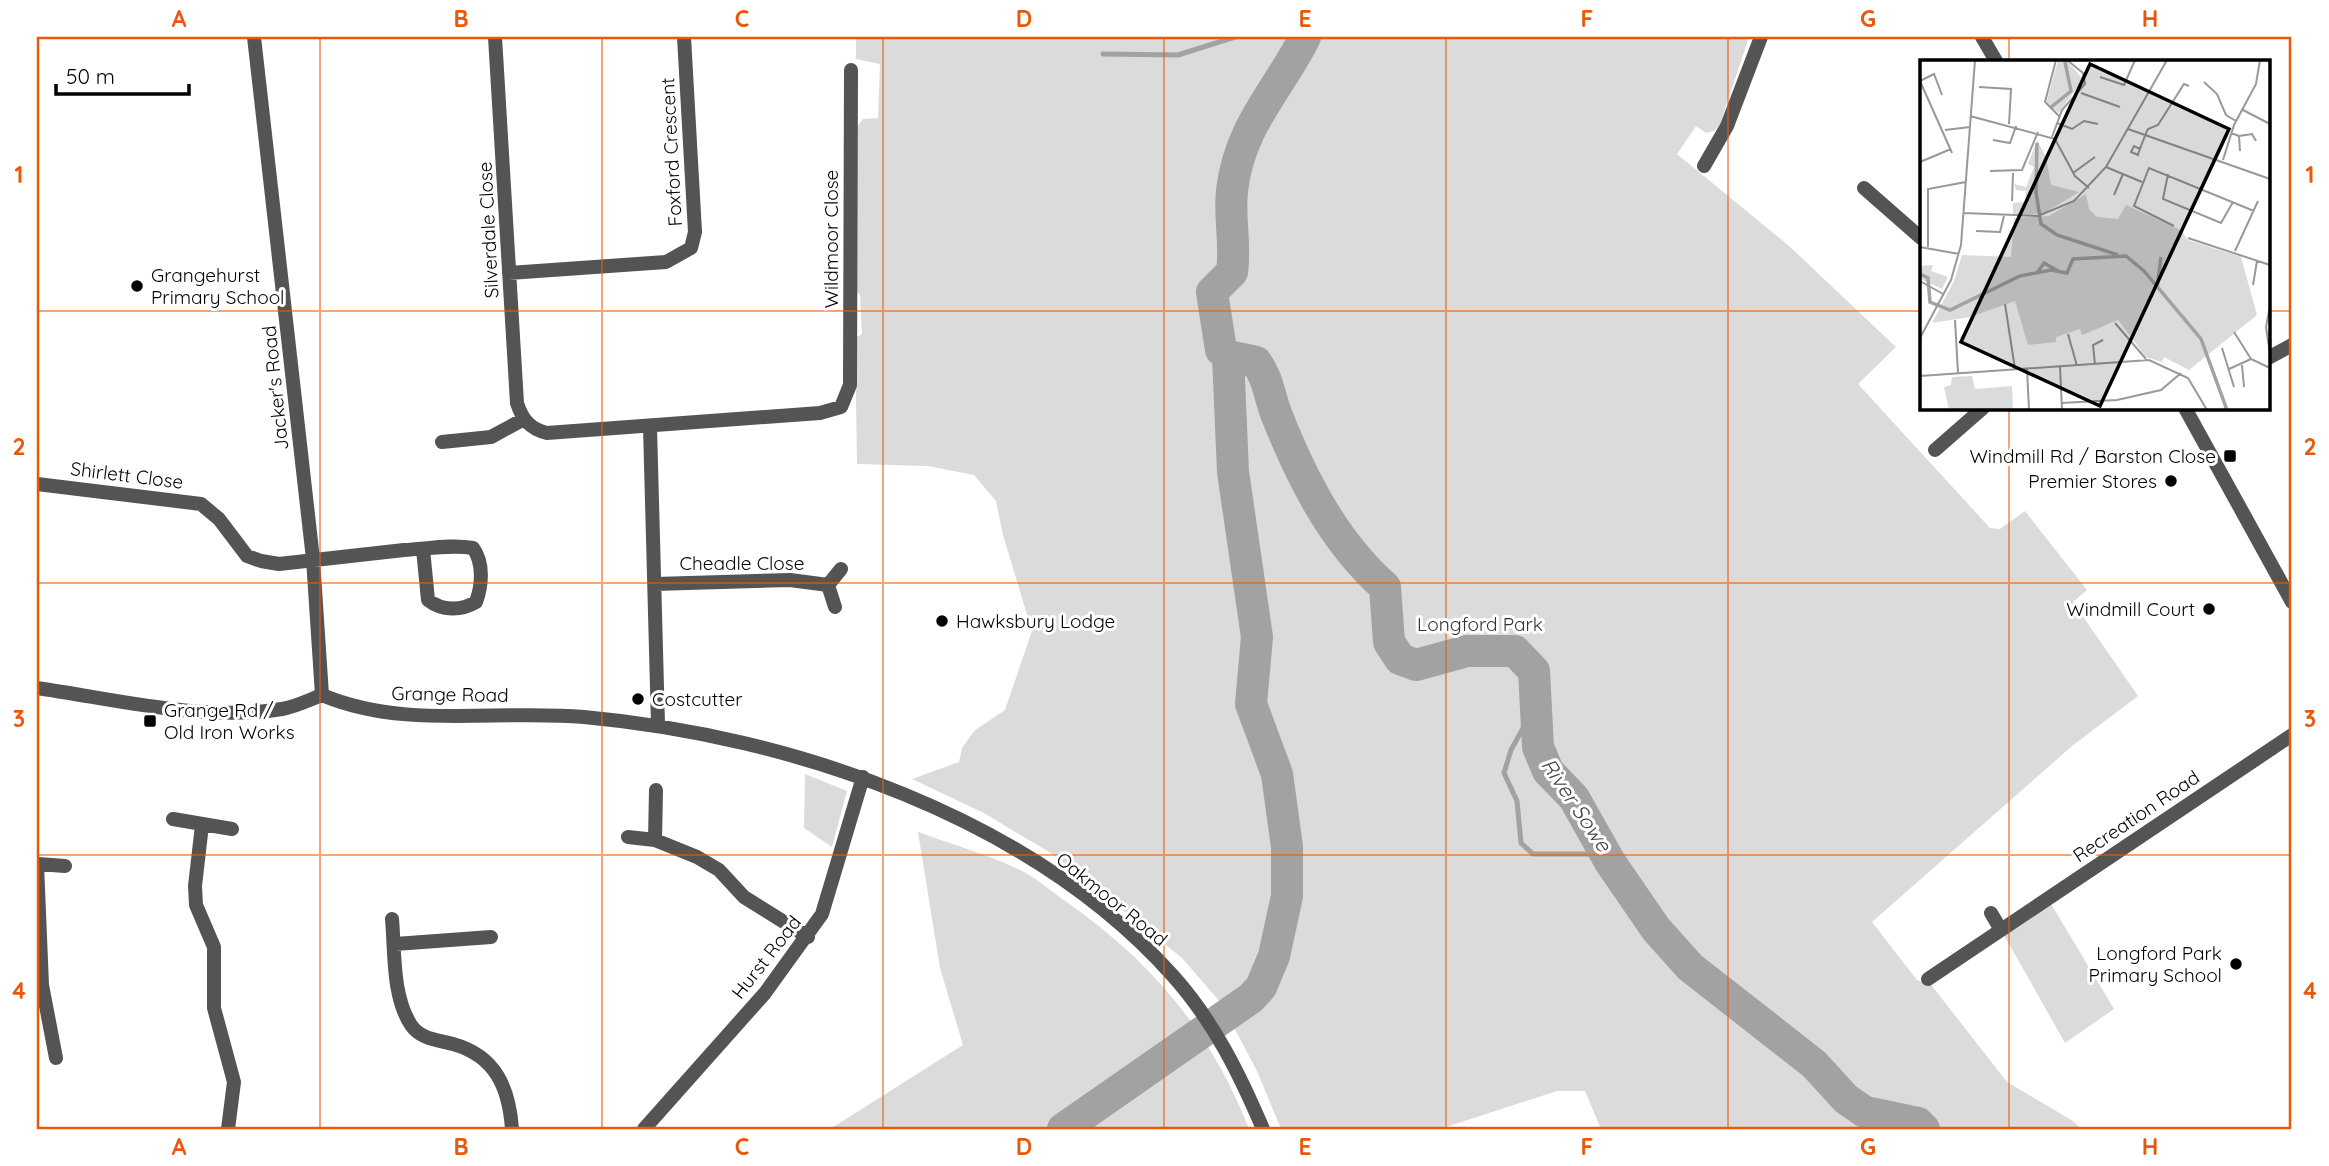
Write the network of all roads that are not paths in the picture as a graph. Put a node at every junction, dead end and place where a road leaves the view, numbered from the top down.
1 (254, 37) edge
2 (495, 37) edge
3 (684, 37) edge
4 (1761, 37) edge
5 (1982, 37) edge
6 (1995, 60) edge
7 (851, 70) dead end
8 (1704, 166) dead end
9 (1864, 188) dead end
10 (1920, 237) edge
11 (509, 273) junction
12 (2292, 345) edge
13 (2270, 357) edge
14 (1981, 410) edge
15 (2186, 410) edge
16 (524, 419) junction
17 (650, 427) junction
18 (442, 442) dead end
19 (1935, 450) dead end
20 (37, 484) edge
21 (423, 549) junction
22 (313, 559) junction
23 (841, 569) dead end
24 (655, 584) junction
25 (828, 584) junction
26 (2292, 602) edge
27 (835, 607) dead end
28 (37, 688) edge
29 (322, 695) junction
30 (657, 724) junction
31 (2292, 735) edge
32 (863, 777) junction
33 (656, 790) dead end
34 (173, 819) dead end
35 (202, 825) junction
36 (232, 829) dead end
37 (628, 837) dead end
38 (655, 840) junction
39 (37, 864) edge
40 (65, 866) dead end
41 (1991, 913) dead end
42 (393, 919) dead end
43 (2001, 930) junction
44 (491, 937) dead end
45 (808, 937) junction
46 (395, 944) junction
47 (1928, 979) dead end
48 (42, 1015) edge
49 (56, 1058) dead end
50 (228, 1129) edge
51 (512, 1129) edge
52 (644, 1129) edge
53 (1263, 1129) edge

1 - 22 street, Jacker's Road
2 - 11 street, Silverdale Close
3 - 11 street, Foxford Crescent
4 - 8 street
5 - 6 street
7 - 17 street, Wildmoor Close
9 - 10 street
11 - 16 street, Silverdale Close
12 - 13 street
14 - 19 street
15 - 26 street
16 - 17 street
16 - 18 street
17 - 24 street, Cheadle Close
20 - 22 street, Shirlett Close
21 - 21 street
21 - 22 street, Shirlett Close
22 - 29 street, Jacker's Road
23 - 25 street, Cheadle Close
24 - 25 street, Cheadle Close
24 - 30 street, Cheadle Close
25 - 27 street, Cheadle Close
28 - 29 street
29 - 30 street, Grange Road
30 - 32 street, Grange Road
31 - 43 street, Recreation Road
32 - 45 street, Hurst Road
32 - 53 street, Oakmoor Road
33 - 38 street
34 - 35 street
35 - 36 street
35 - 50 street
37 - 38 street
38 - 45 street
39 - 40 street
39 - 48 street
41 - 43 street
42 - 46 street
43 - 47 street, Recreation Road
44 - 46 street
45 - 52 street, Hurst Road
46 - 51 street
48 - 49 street

